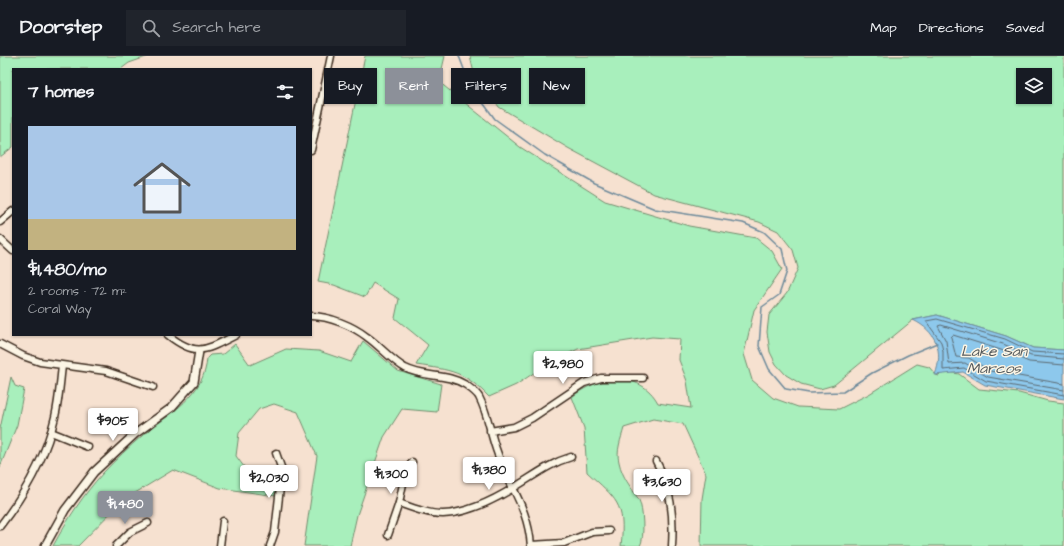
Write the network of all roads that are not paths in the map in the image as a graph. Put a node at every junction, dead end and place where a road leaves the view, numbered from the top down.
1 (330, 56) edge
2 (312, 145) edge
3 (12, 212) edge
4 (0, 222) edge
5 (0, 238) edge
6 (12, 250) edge
7 (312, 316) edge
8 (169, 336) edge
9 (234, 336) edge
10 (0, 344) edge
11 (199, 351) junction
12 (62, 366) junction
13 (643, 378) dead end
14 (153, 387) dead end
15 (490, 431) junction
16 (51, 432) junction
17 (88, 447) dead end
18 (276, 453) dead end
19 (571, 457) dead end
20 (656, 461) dead end
21 (412, 462) dead end
22 (514, 488) junction
23 (398, 503) junction
24 (223, 522) dead end
25 (148, 523) dead end
26 (0, 526) edge
27 (609, 532) dead end
28 (388, 535) dead end
29 (45, 546) edge
30 (116, 546) edge
31 (220, 546) edge
32 (270, 546) edge
33 (531, 546) edge
34 (672, 546) edge

1 - 2 street
3 - 4 street
5 - 6 street
7 - 15 street
8 - 11 street
9 - 11 street
10 - 12 street
11 - 29 street
12 - 14 street
12 - 16 street
13 - 15 street
15 - 22 street
16 - 17 street
16 - 26 street
18 - 32 street
19 - 22 street
20 - 34 street
21 - 23 street
22 - 23 street
22 - 33 street
23 - 28 street
24 - 31 street
25 - 30 street
27 - 33 street

